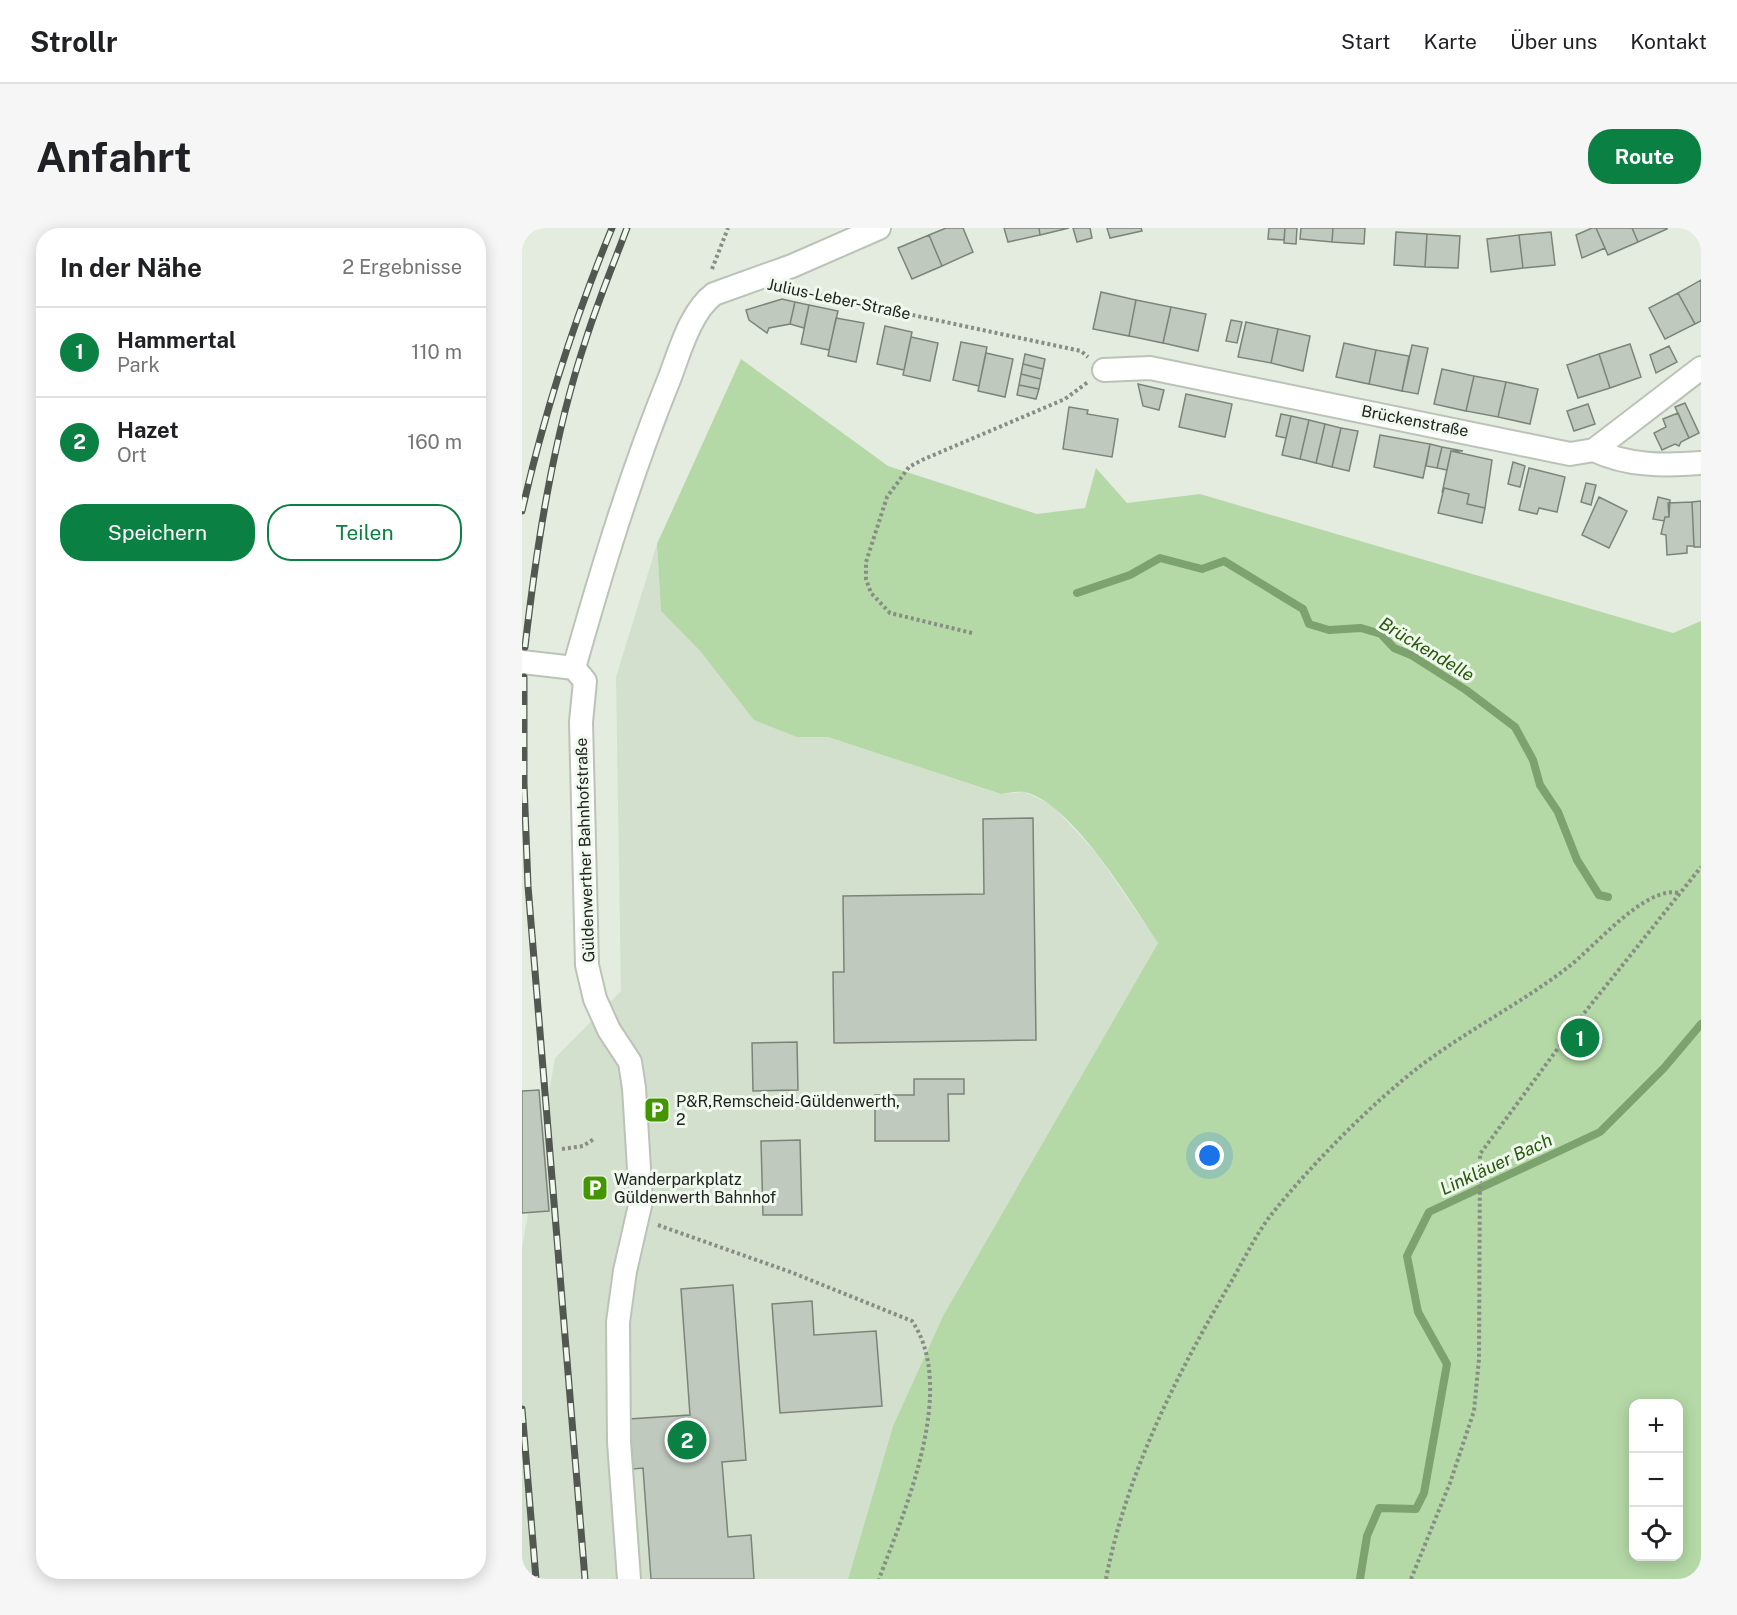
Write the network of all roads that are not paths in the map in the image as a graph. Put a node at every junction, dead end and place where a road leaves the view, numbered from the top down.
1 (879, 228) edge
2 (1701, 368) edge
3 (1104, 370) road end
4 (1594, 450) junction
5 (1701, 463) edge
6 (522, 662) edge
7 (574, 668) junction
8 (629, 1579) edge

1 - 7 street, Julius-Leber-Straße
2 - 4 street
3 - 4 street, Brückenstraße
4 - 5 street
6 - 7 street
7 - 8 street, Güldenwerther Bahnhofstraße

